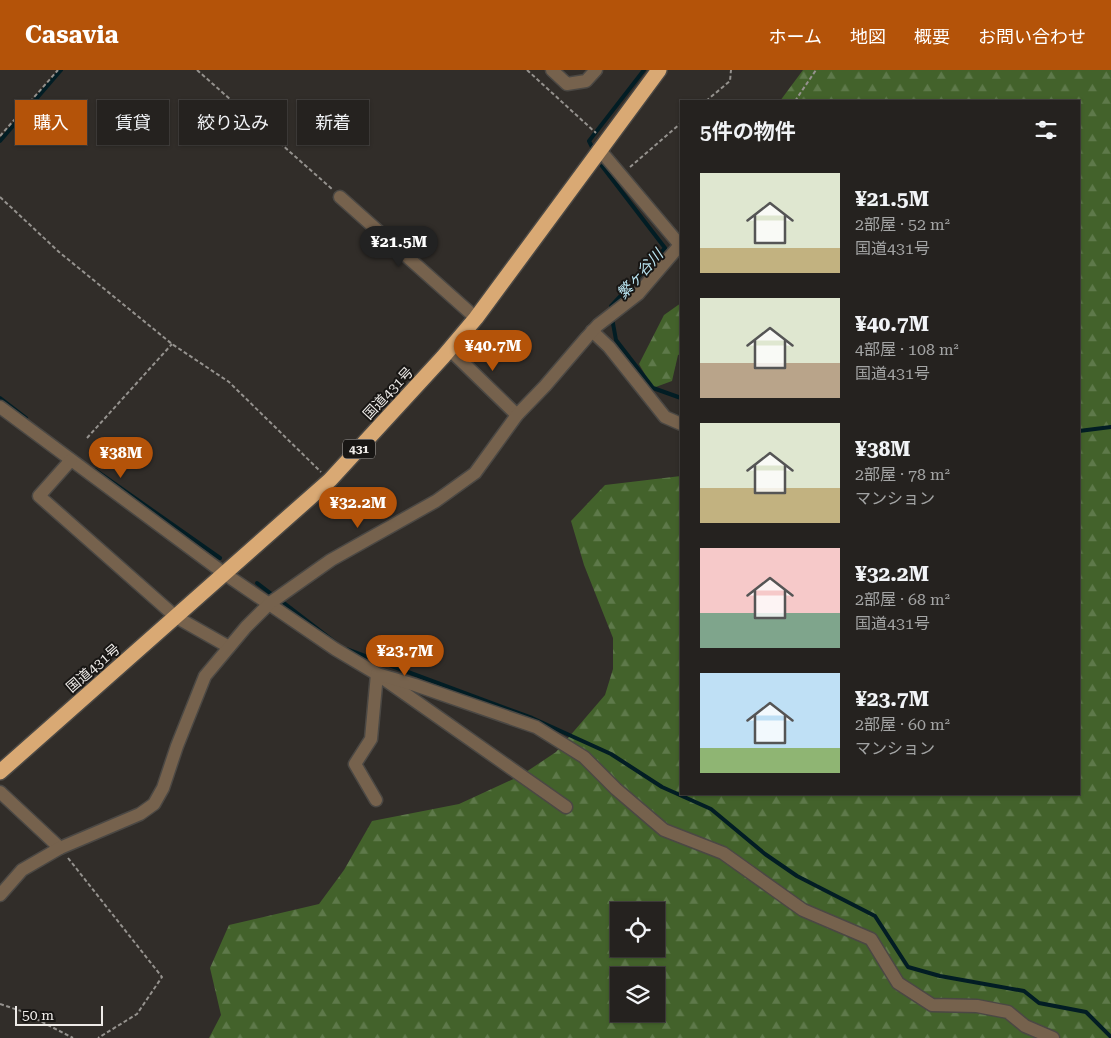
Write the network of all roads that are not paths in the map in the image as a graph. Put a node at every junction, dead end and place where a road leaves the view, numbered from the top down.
1 (552, 70) edge
2 (596, 70) edge
3 (659, 70) edge
4 (602, 145) junction
5 (340, 196) road end
6 (476, 318) junction
7 (592, 331) junction
8 (450, 350) junction
9 (0, 407) edge
10 (517, 415) junction
11 (680, 424) edge
12 (71, 460) junction
13 (225, 574) junction
14 (270, 603) junction
15 (176, 616) junction
16 (229, 647) junction
17 (377, 674) junction
18 (0, 772) edge
19 (0, 792) edge
20 (376, 800) dead end
21 (566, 807) dead end
22 (60, 848) junction
23 (0, 894) edge
24 (1053, 1038) edge

1 - 2 street
3 - 4 highway, 国道431号 / 431
4 - 6 highway, 国道431号 / 431
4 - 7 street
5 - 6 street
6 - 8 highway, 国道431号 / 431
7 - 10 street
7 - 11 street
8 - 10 street
8 - 13 highway, 国道431号 / 431
9 - 12 street
10 - 14 street
12 - 13 street
12 - 15 street
13 - 14 street
13 - 15 highway, 国道431号 / 431
14 - 16 street
14 - 17 street
15 - 16 street
15 - 18 highway, 国道431号 / 431
16 - 22 street
17 - 20 street
17 - 21 street
17 - 24 street
19 - 22 street
22 - 23 street

